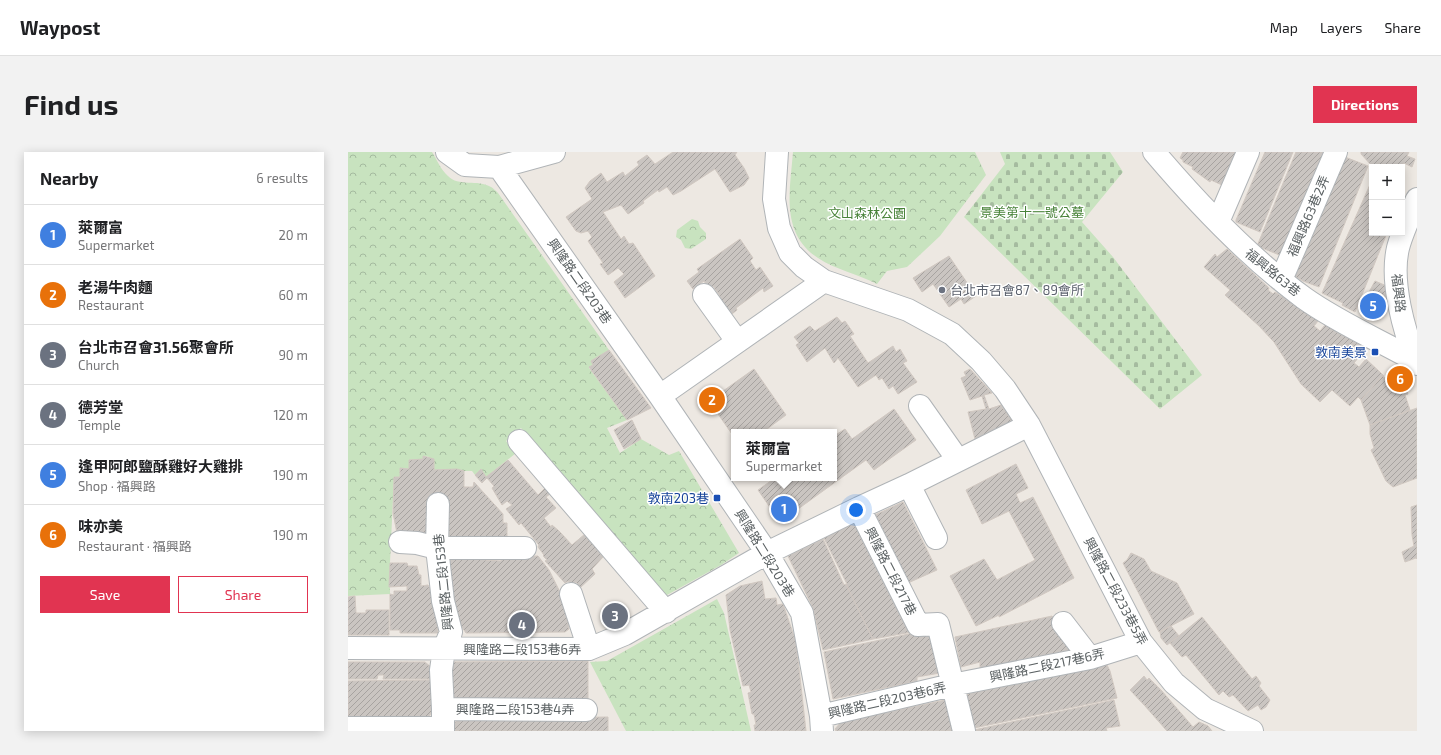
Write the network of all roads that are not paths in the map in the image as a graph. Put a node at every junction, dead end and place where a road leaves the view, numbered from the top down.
1 (447, 152) edge
2 (554, 152) edge
3 (778, 152) edge
4 (1154, 152) edge
5 (1248, 152) edge
6 (1336, 152) edge
7 (500, 167) junction
8 (1417, 199) edge
9 (1218, 222) junction
10 (1281, 280) junction
11 (824, 281) junction
12 (704, 295) dead end
13 (737, 341) junction
14 (1416, 362) edge
15 (660, 396) junction
16 (920, 406) dead end
17 (1029, 425) junction
18 (519, 441) dead end
19 (958, 460) junction
20 (909, 485) junction
21 (438, 504) dead end
22 (859, 508) junction
23 (936, 538) dead end
24 (400, 542) dead end
25 (437, 548) junction
26 (525, 548) dead end
27 (767, 552) junction
28 (571, 594) dead end
29 (666, 612) junction
30 (1063, 623) dead end
31 (1141, 642) junction
32 (348, 648) edge
33 (444, 648) junction
34 (589, 649) junction
35 (1090, 658) junction
36 (952, 685) junction
37 (586, 710) dead end
38 (443, 723) edge
39 (822, 723) edge
40 (348, 728) edge
41 (1243, 729) edge
42 (964, 731) edge

1 - 7 street
2 - 7 street
3 - 11 street
4 - 9 street, 福興路63巷
5 - 9 street
6 - 10 street, 福興路63巷2弄
7 - 15 street, 興隆路二段203巷
8 - 14 street, 福興路
9 - 10 street, 福興路63巷
10 - 14 street, 福興路63巷
11 - 13 street
11 - 17 street
12 - 13 street
13 - 15 street
15 - 27 street, 興隆路二段203巷
16 - 19 street
17 - 19 street, 興隆路二段153巷6弄
17 - 31 street, 興隆路二段233巷5弄
18 - 29 street
19 - 20 street, 興隆路二段153巷6弄
20 - 22 street, 興隆路二段153巷6弄
20 - 23 street
21 - 25 street, 興隆路二段153巷
22 - 27 street, 興隆路二段153巷6弄
22 - 36 street, 興隆路二段217巷
24 - 25 street
25 - 26 street
25 - 33 street, 興隆路二段153巷
27 - 29 street, 興隆路二段153巷6弄
27 - 39 street, 興隆路二段203巷
28 - 34 street
29 - 34 street, 興隆路二段153巷6弄
30 - 35 street
31 - 35 street, 興隆路二段217巷6弄
31 - 41 street, 興隆路二段233巷5弄
32 - 33 street, 興隆路二段153巷6弄
33 - 34 street, 興隆路二段153巷6弄
33 - 38 street, 興隆路二段153巷
35 - 36 street, 興隆路二段217巷6弄
36 - 39 street, 興隆路二段203巷6弄
36 - 42 street, 興隆路二段217巷
37 - 38 street, 興隆路二段153巷4弄
38 - 40 street, 興隆路二段153巷4弄

